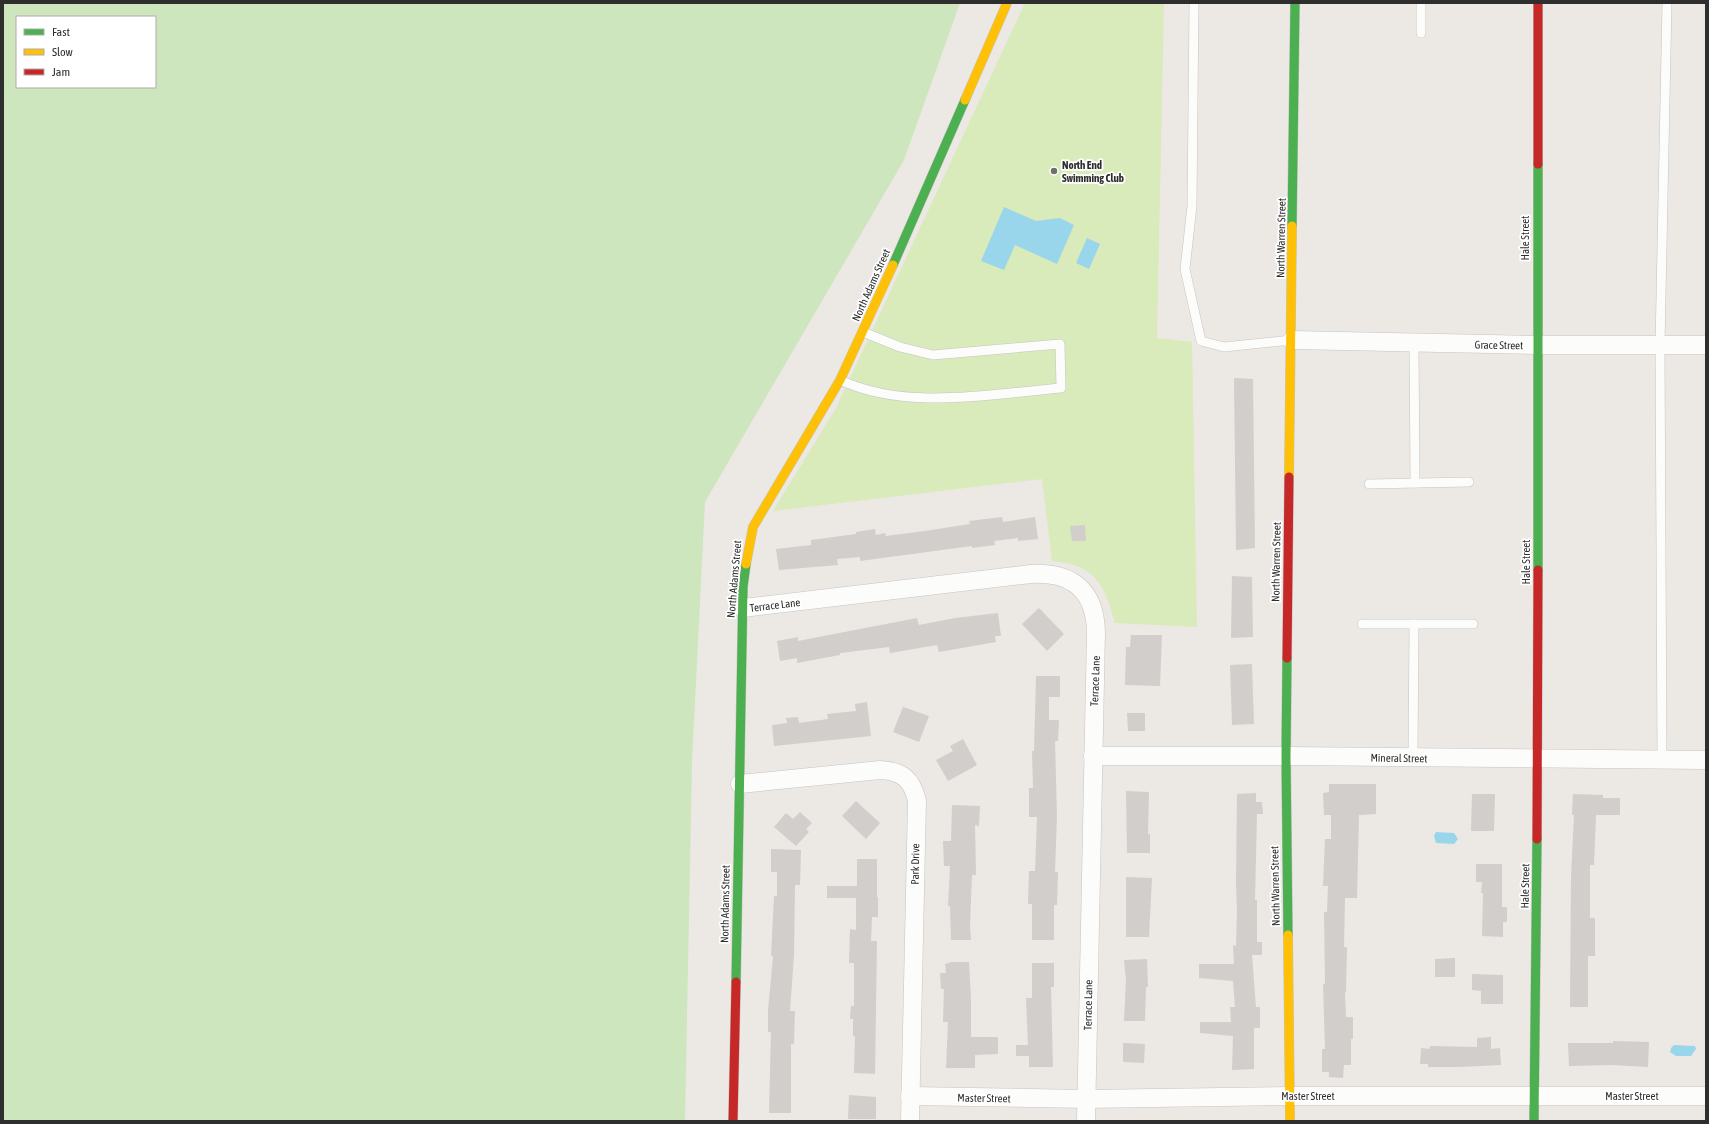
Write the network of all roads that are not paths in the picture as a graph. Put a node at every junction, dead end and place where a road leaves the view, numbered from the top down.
1 (1007, 3) edge
2 (1194, 3) edge
3 (1295, 3) edge
4 (1421, 3) edge
5 (1538, 3) edge
6 (1667, 3) edge
7 (1421, 34) dead end
8 (863, 332) junction
9 (1292, 340) junction
10 (1414, 343) junction
11 (1537, 345) junction
12 (1660, 345) junction
13 (1706, 345) edge
14 (840, 380) junction
15 (1469, 482) dead end
16 (1415, 483) junction
17 (1369, 484) dead end
18 (743, 608) junction
19 (1362, 624) dead end
20 (1414, 624) junction
21 (1473, 624) dead end
22 (1093, 756) junction
23 (1286, 756) junction
24 (1413, 758) junction
25 (1539, 760) junction
26 (1662, 760) junction
27 (1706, 760) edge
28 (740, 784) junction
29 (910, 1096) junction
30 (1290, 1096) junction
31 (1534, 1096) junction
32 (1706, 1096) edge
33 (1087, 1100) junction
34 (733, 1121) edge
35 (910, 1121) edge
36 (1086, 1121) edge
37 (1290, 1121) edge
38 (1534, 1121) edge

1 - 8 street, North Adams Street
2 - 9 lane
3 - 9 street, North Warren Street
4 - 7 lane
5 - 11 street, Hale Street
6 - 12 lane
8 - 14 street, North Adams Street
8 - 14 lane
9 - 10 street, Grace Street
9 - 23 street, North Warren Street
10 - 11 street, Grace Street
10 - 16 lane
11 - 12 street, Grace Street
11 - 25 street, Hale Street
12 - 13 street, Grace Street
12 - 26 lane
14 - 18 street, North Adams Street
15 - 16 lane
16 - 17 lane
18 - 22 street, Terrace Lane
18 - 28 street, North Adams Street
19 - 20 lane
20 - 21 lane
20 - 24 lane
22 - 23 street, Mineral Street
22 - 33 street, Terrace Lane
23 - 24 street, Mineral Street
23 - 30 street, North Warren Street
24 - 25 street, Mineral Street
25 - 26 street, Mineral Street
25 - 31 street, Hale Street
26 - 27 street, Mineral Street
28 - 29 street, Park Drive
28 - 34 street, North Adams Street
29 - 33 street, Master Street
29 - 35 street, Park Drive
30 - 31 street, Master Street
30 - 33 street, Master Street
30 - 37 street, North Warren Street
31 - 32 street, Master Street
31 - 38 street, Hale Street
33 - 36 street, Terrace Lane

